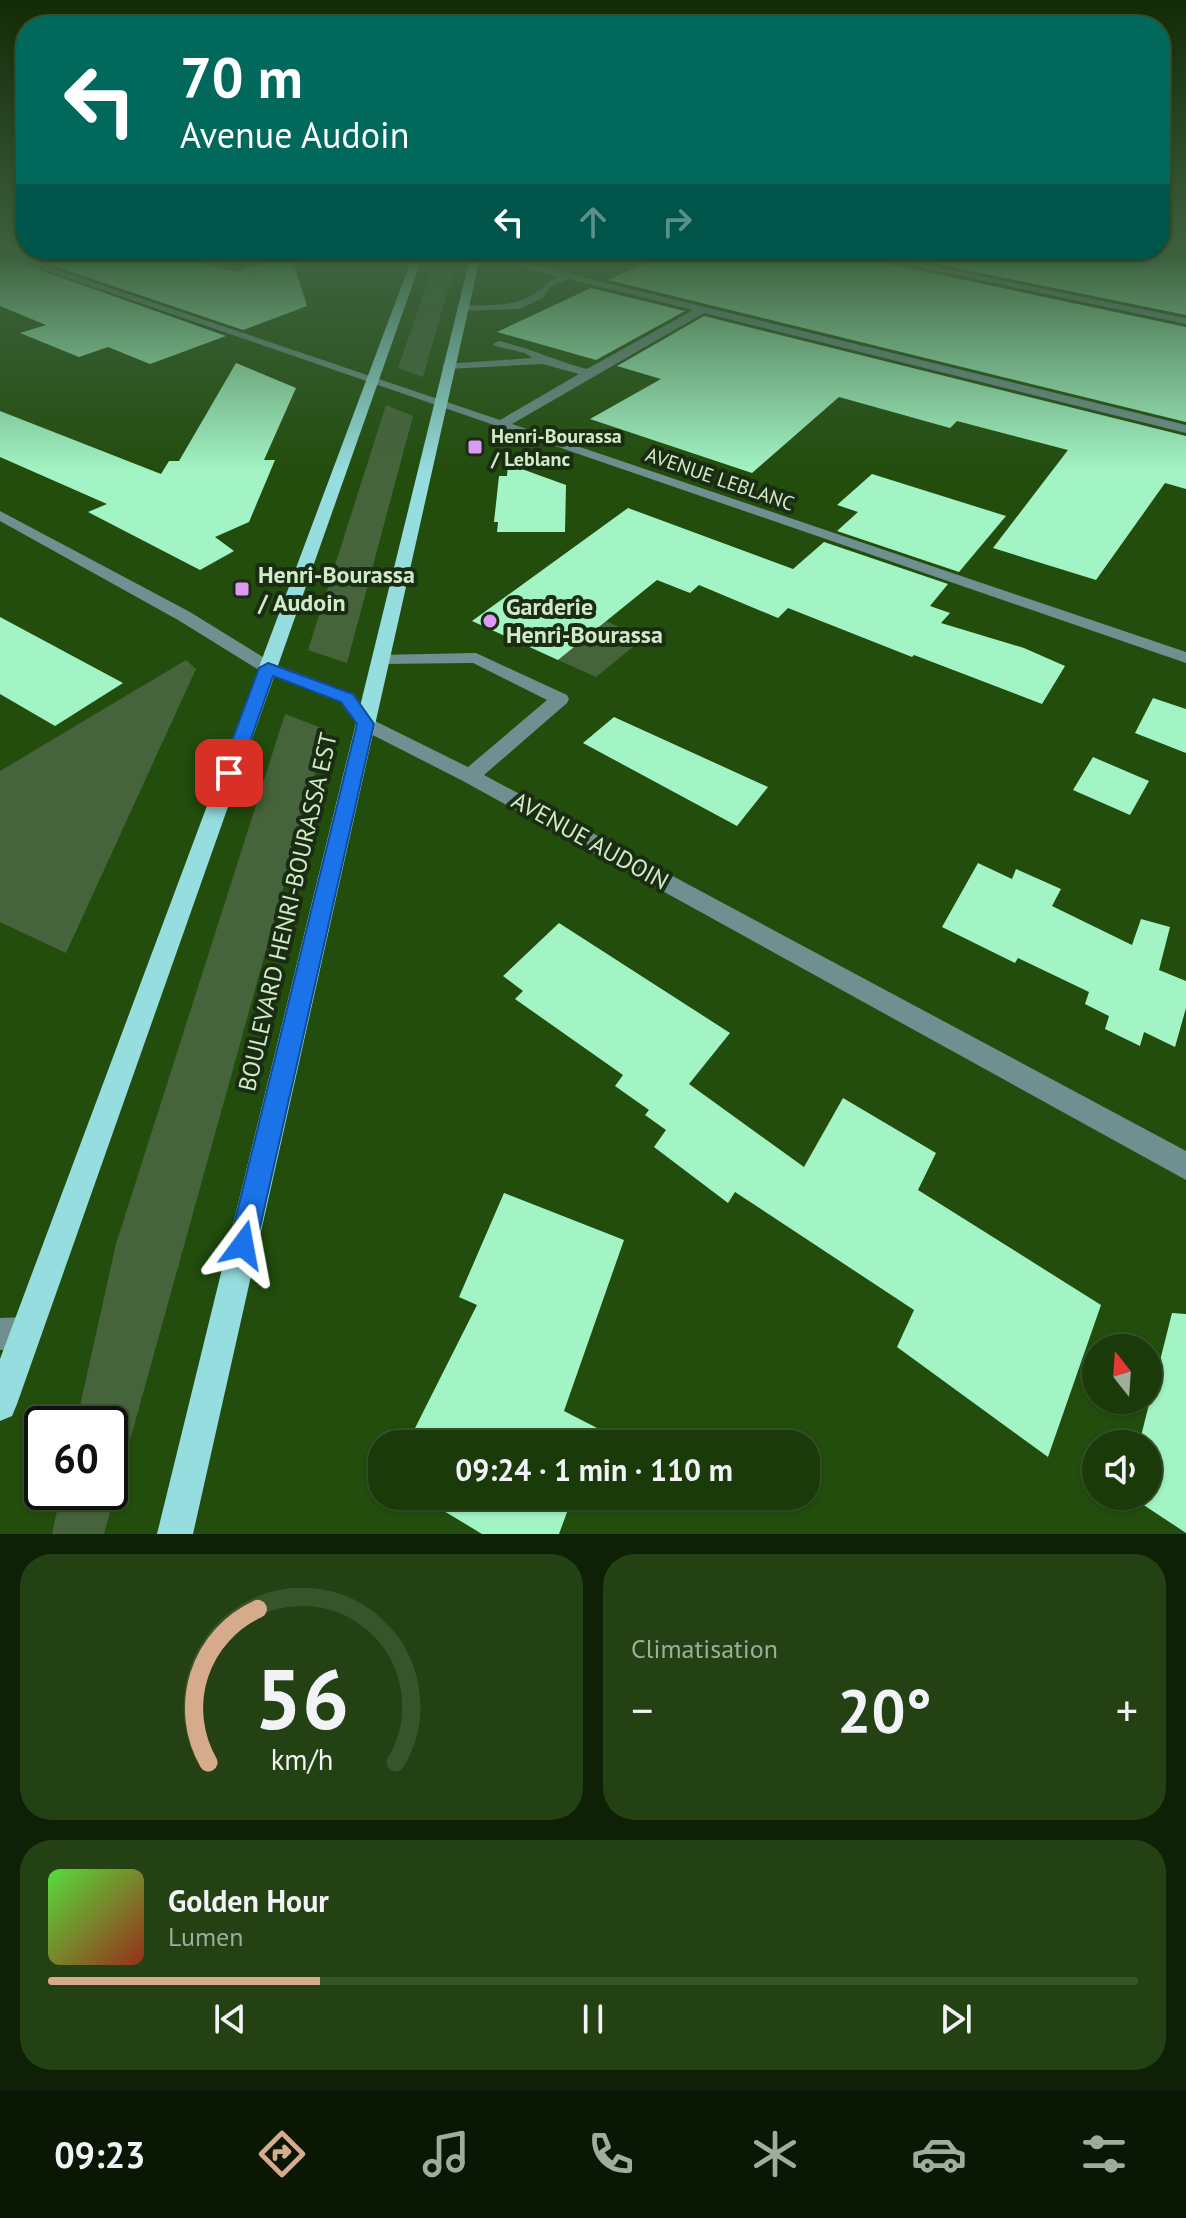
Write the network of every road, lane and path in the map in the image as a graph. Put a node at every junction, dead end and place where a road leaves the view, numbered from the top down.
1 (224, 330) edge
2 (391, 330) edge
3 (456, 330) edge
4 (666, 330) edge
5 (786, 330) edge
6 (499, 344) dead end
7 (543, 361) junction
8 (448, 366) junction
9 (589, 373) junction
10 (372, 380) junction
11 (439, 404) junction
12 (500, 425) junction
13 (1186, 429) edge
14 (0, 515) edge
15 (1186, 658) edge
16 (382, 659) junction
17 (268, 668) junction
18 (366, 724) junction
19 (470, 776) junction
20 (1186, 1166) edge
21 (13, 1333) edge
22 (0, 1404) edge
23 (175, 1534) edge

1 - 10 street, AVENUE LEBLANC
2 - 10 main road
3 - 8 main road, BOULEVARD HENRI-BOURASSA EST
4 - 9 street
5 - 13 street
6 - 7 street
7 - 8 street
7 - 9 street
8 - 11 main road, BOULEVARD HENRI-BOURASSA EST
9 - 12 street
10 - 11 street, AVENUE LEBLANC
10 - 17 main road
11 - 12 street, AVENUE LEBLANC
11 - 16 main road, BOULEVARD HENRI-BOURASSA EST
12 - 15 street, AVENUE LEBLANC
14 - 17 street, AVENUE AUDOIN
16 - 18 main road, BOULEVARD HENRI-BOURASSA EST
16 - 19 street
17 - 18 street, AVENUE AUDOIN
17 - 21 main road
18 - 19 street, AVENUE AUDOIN
18 - 23 main road, BOULEVARD HENRI-BOURASSA EST
19 - 20 street, AVENUE AUDOIN
21 - 22 main road

